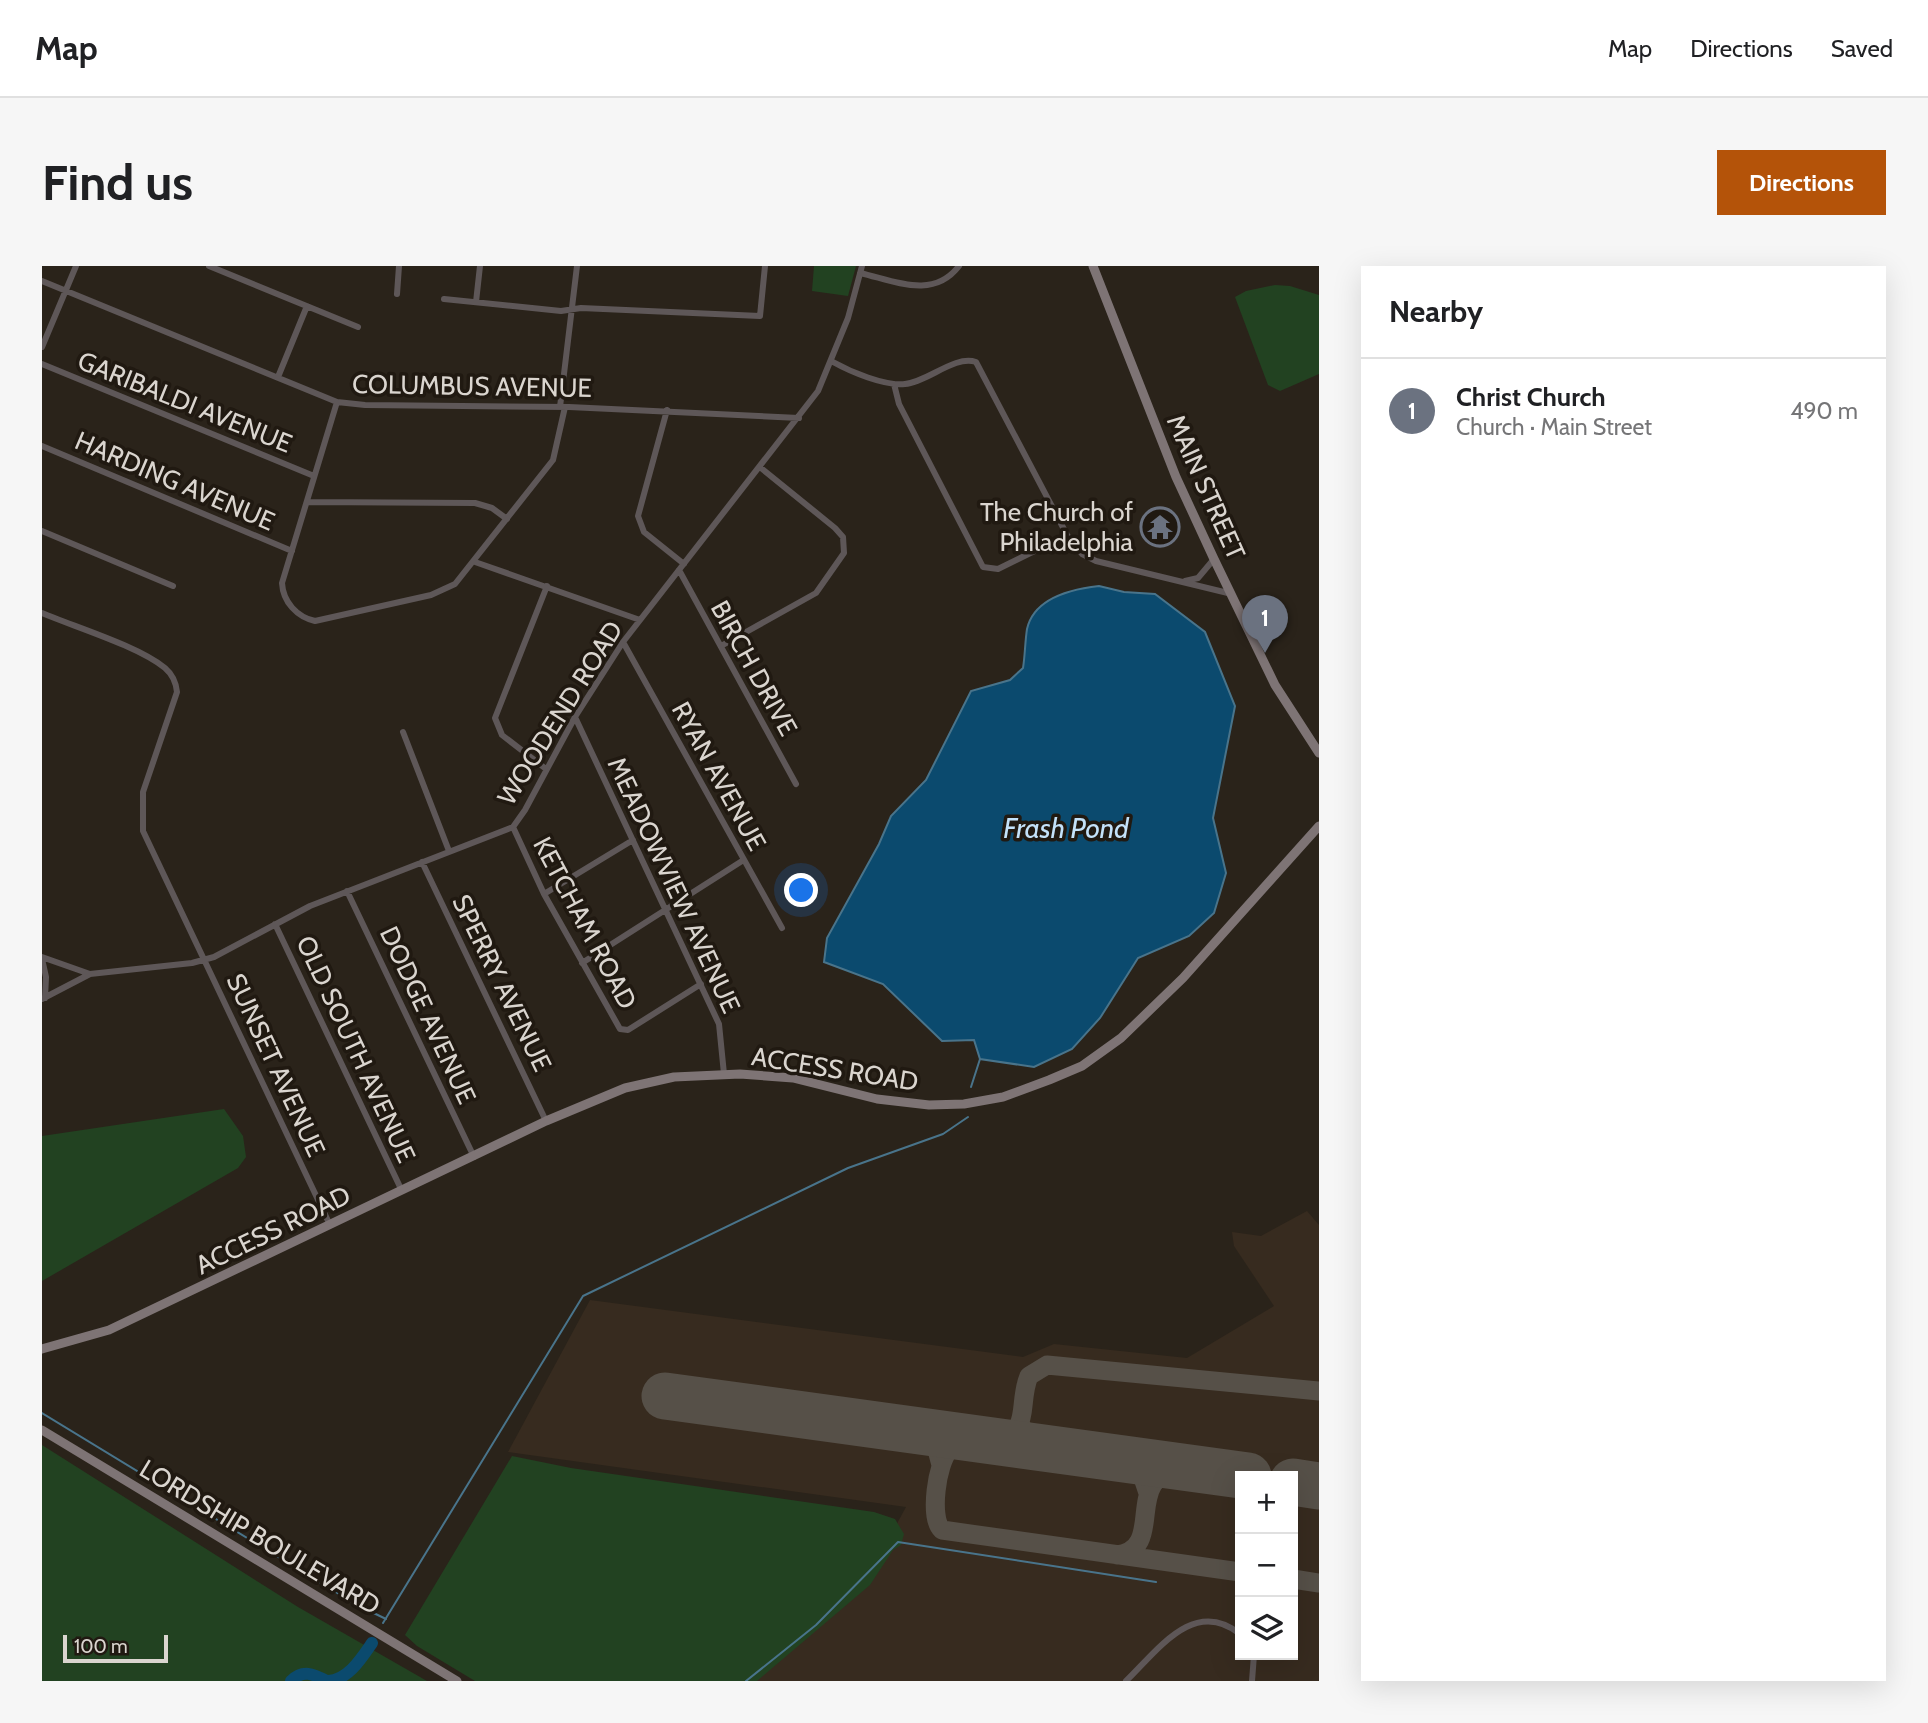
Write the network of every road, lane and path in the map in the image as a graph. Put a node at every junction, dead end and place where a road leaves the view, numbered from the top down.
1 (76, 266) edge
2 (209, 266) edge
3 (399, 266) edge
4 (481, 266) edge
5 (577, 266) edge
6 (765, 266) edge
7 (959, 266) edge
8 (1093, 266) edge
9 (861, 270) edge
10 (42, 281) edge
11 (66, 291) junction
12 (397, 294) dead end
13 (444, 299) dead end
14 (476, 302) junction
15 (307, 306) junction
16 (572, 309) junction
17 (358, 327) dead end
18 (42, 347) edge
19 (833, 362) junction
20 (42, 364) edge
21 (278, 377) junction
22 (894, 384) junction
23 (337, 402) junction
24 (562, 407) junction
25 (667, 410) junction
26 (799, 418) junction
27 (42, 446) edge
28 (761, 468) junction
29 (314, 476) junction
30 (307, 502) junction
31 (507, 519) junction
32 (42, 531) edge
33 (1067, 536) junction
34 (292, 551) junction
35 (1214, 559) junction
36 (475, 562) junction
37 (684, 564) junction
38 (679, 570) junction
39 (1183, 582) junction
40 (173, 586) dead end
41 (547, 586) junction
42 (1232, 594) junction
43 (42, 613) edge
44 (640, 620) junction
45 (623, 642) junction
46 (721, 646) junction
47 (575, 717) junction
48 (403, 732) dead end
49 (1319, 752) edge
50 (547, 769) junction
51 (796, 784) dead end
52 (1319, 826) edge
53 (513, 827) junction
54 (634, 840) junction
55 (449, 851) junction
56 (743, 861) junction
57 (422, 862) junction
58 (347, 891) junction
59 (544, 894) junction
60 (666, 911) junction
61 (275, 924) junction
62 (782, 928) dead end
63 (42, 958) edge
64 (205, 959) junction
65 (582, 964) junction
66 (90, 974) junction
67 (701, 984) junction
68 (43, 998) edge
69 (724, 1074) junction
70 (547, 1121) junction
71 (474, 1157) junction
72 (402, 1191) junction
73 (330, 1225) junction
74 (42, 1349) edge
75 (42, 1430) edge
76 (1235, 1630) edge
77 (1254, 1660) edge
78 (457, 1681) edge
79 (1126, 1681) edge
80 (1252, 1681) edge

1 - 11 street
2 - 15 street
3 - 12 street
4 - 14 street
5 - 16 street
6 - 16 street
7 - 9 street
8 - 35 main road, MAIN STREET
9 - 19 street, WOODEND ROAD
10 - 11 street, COLUMBUS AVENUE
11 - 18 street
11 - 21 street, COLUMBUS AVENUE
13 - 14 street
14 - 16 street
15 - 17 street
15 - 21 street
16 - 24 street
19 - 22 street
19 - 26 street, WOODEND ROAD
20 - 29 street, GARIBALDI AVENUE
21 - 23 street, COLUMBUS AVENUE
22 - 33 street
22 - 33 street
23 - 24 street, COLUMBUS AVENUE
23 - 29 street
24 - 25 street, COLUMBUS AVENUE
24 - 31 street
25 - 26 street, COLUMBUS AVENUE
25 - 37 street
26 - 28 street, WOODEND ROAD
27 - 34 street, HARDING AVENUE
28 - 37 street, WOODEND ROAD
28 - 46 street
29 - 30 street
30 - 31 street
30 - 34 street
31 - 36 street
32 - 40 street
33 - 39 street
34 - 36 street
35 - 39 street
35 - 42 main road, MAIN STREET
36 - 41 street
37 - 38 street, WOODEND ROAD
38 - 44 street, WOODEND ROAD
38 - 46 street, BIRCH DRIVE
39 - 42 street
41 - 44 street
41 - 50 street
42 - 49 main road, MAIN STREET
43 - 64 street, SUNSET AVENUE
44 - 45 street, WOODEND ROAD
45 - 47 street, WOODEND ROAD
45 - 56 street, RYAN AVENUE
46 - 51 street, BIRCH DRIVE
47 - 50 street, WOODEND ROAD
47 - 54 street, MEADOWVIEW AVENUE
48 - 55 street
50 - 53 street, WOODEND ROAD
52 - 69 main road, ACCESS ROAD
53 - 55 street, WOODEND ROAD
53 - 59 street, KETCHAM ROAD
54 - 59 street
54 - 60 street, MEADOWVIEW AVENUE
55 - 57 street, WOODEND ROAD
56 - 60 street
56 - 62 street, RYAN AVENUE
57 - 58 street, WOODEND ROAD
57 - 70 street, SPERRY AVENUE
58 - 61 street, WOODEND ROAD
58 - 71 street, DODGE AVENUE
59 - 65 street, KETCHAM ROAD
60 - 65 street
60 - 67 street, MEADOWVIEW AVENUE
61 - 64 street, WOODEND ROAD
61 - 72 street, OLD SOUTH AVENUE
63 - 66 street
63 - 68 street
64 - 66 street, WOODEND ROAD
64 - 73 street, SUNSET AVENUE
65 - 67 street, KETCHAM ROAD
66 - 68 street, WOODEND ROAD
67 - 69 street, MEADOWVIEW AVENUE
69 - 70 main road, ACCESS ROAD
70 - 71 main road, ACCESS ROAD
71 - 72 main road, ACCESS ROAD
72 - 73 main road, ACCESS ROAD
73 - 74 main road, ACCESS ROAD
75 - 78 main road, LORDSHIP BOULEVARD
76 - 79 street
77 - 80 street

